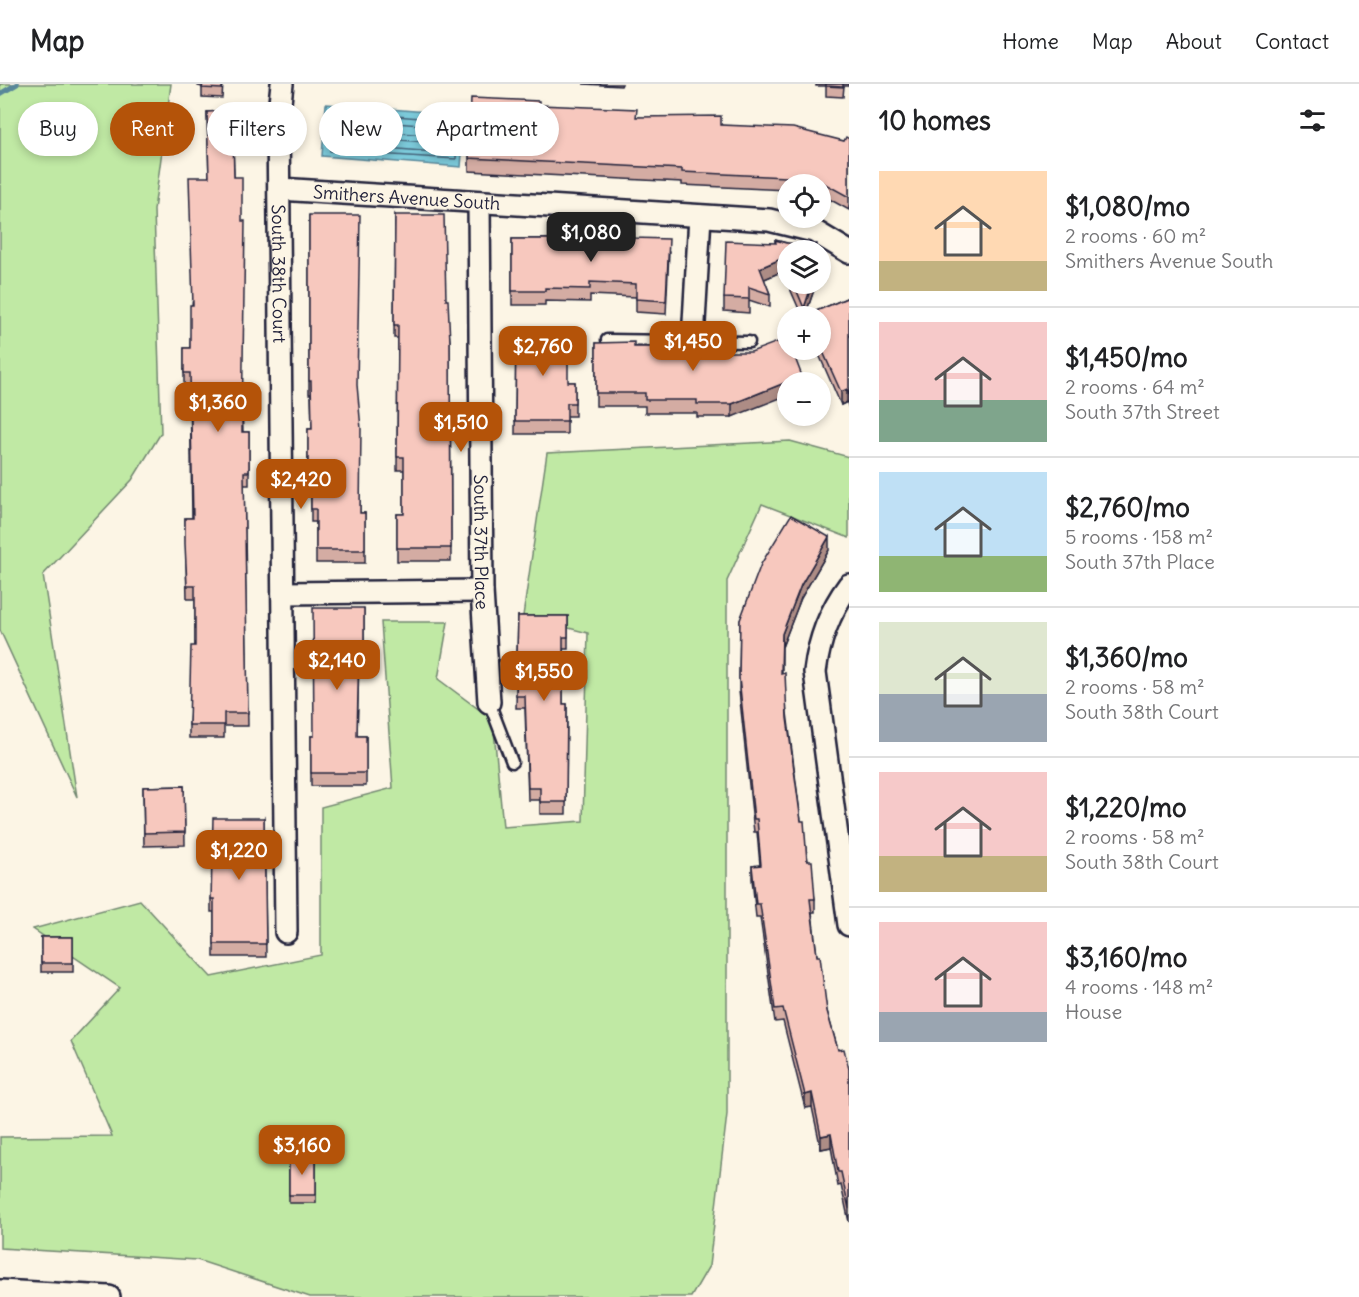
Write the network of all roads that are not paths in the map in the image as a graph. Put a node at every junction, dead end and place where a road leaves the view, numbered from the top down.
1 (282, 84) edge
2 (279, 189) junction
3 (479, 202) junction
4 (700, 216) junction
5 (849, 252) edge
6 (606, 340) edge
7 (693, 340) junction
8 (749, 342) dead end
9 (849, 585) edge
10 (482, 591) junction
11 (283, 593) junction
12 (489, 702) joint
13 (512, 762) dead end
14 (844, 845) edge
15 (849, 925) edge
16 (286, 932) dead end
17 (0, 1291) edge
18 (109, 1297) edge

1 - 2 street, South 38th Court
2 - 3 street, Smithers Avenue South
2 - 11 street, South 38th Court
3 - 4 street, Smithers Avenue South
3 - 10 street, South 37th Place
4 - 5 street, Smithers Avenue South
4 - 7 street
6 - 7 lane
7 - 8 lane
9 - 14 street
10 - 11 street
10 - 12 street, South 37th Place
11 - 16 street, South 38th Court
12 - 13 lane
14 - 15 street
17 - 18 street

